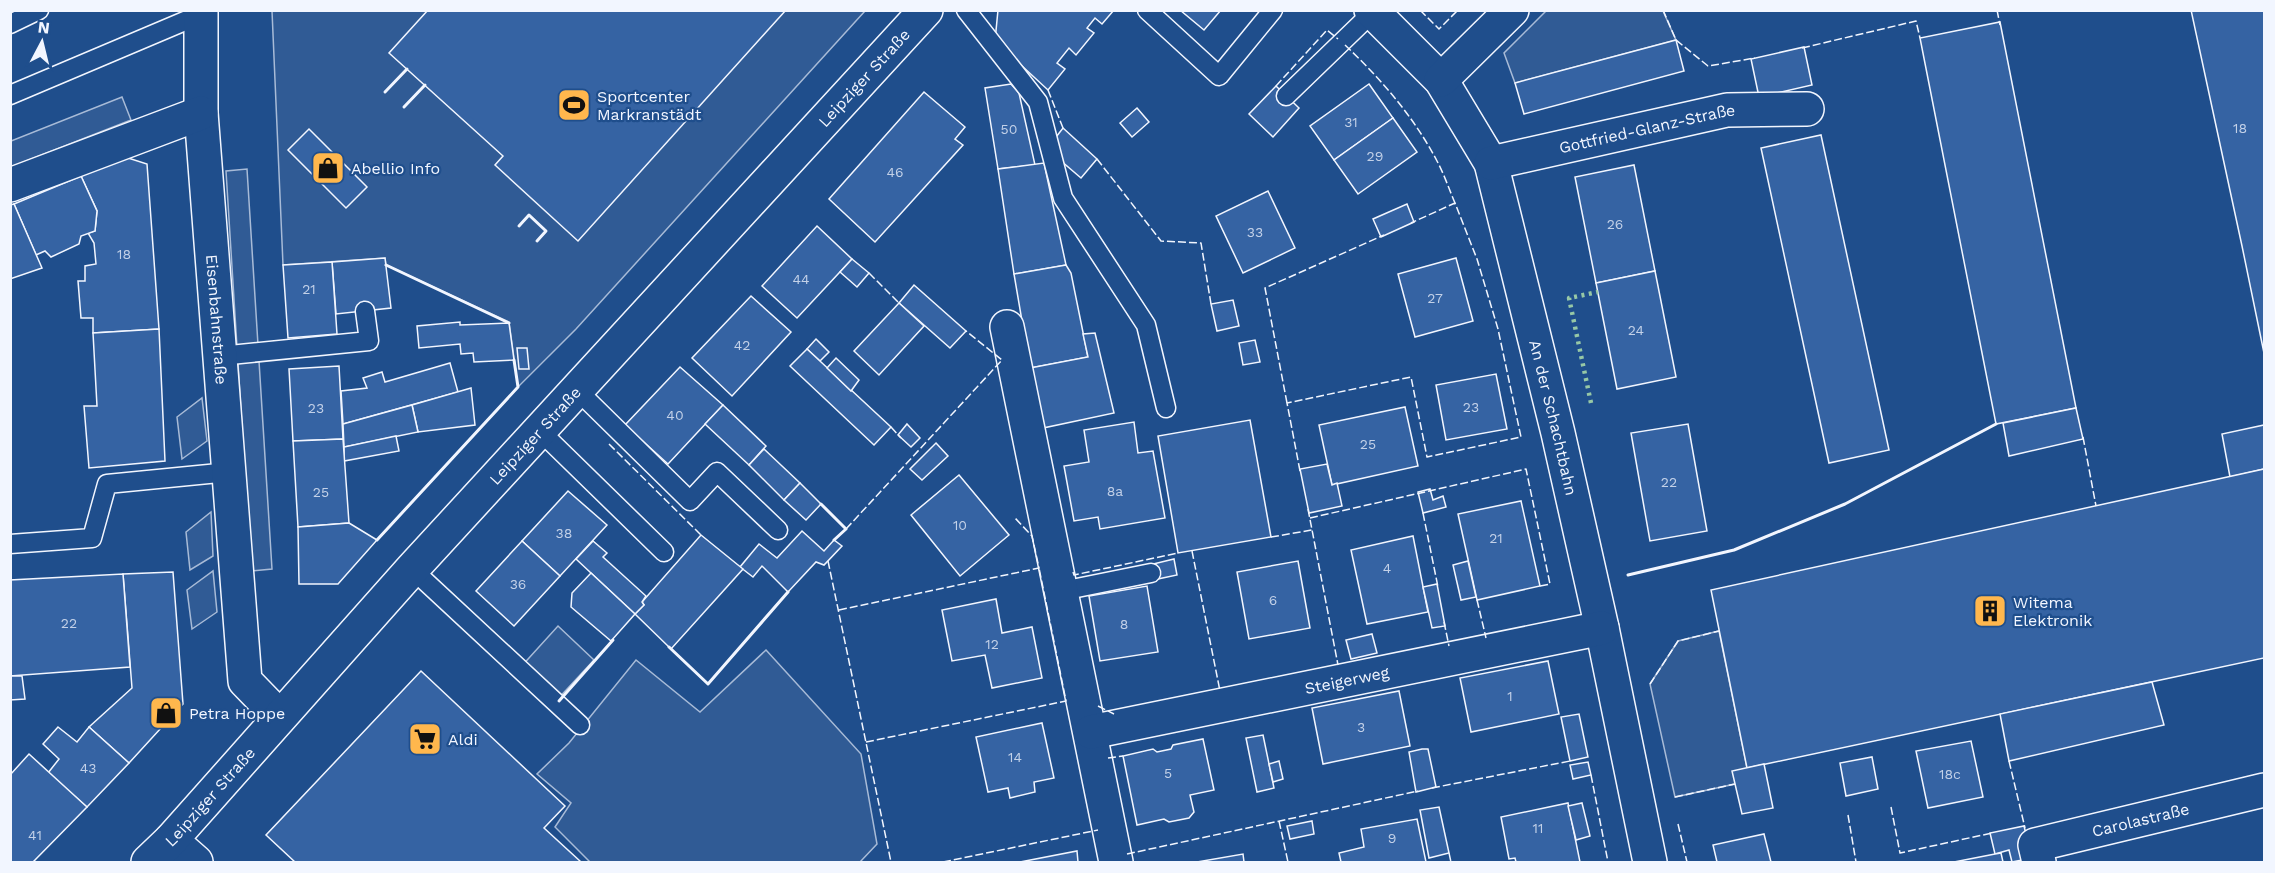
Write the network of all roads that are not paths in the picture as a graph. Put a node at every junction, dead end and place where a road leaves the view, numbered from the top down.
1 (39, 10) edge
2 (926, 10) edge
3 (966, 10) edge
4 (1147, 10) edge
5 (1273, 10) edge
6 (1512, 10) edge
7 (1372, 11) edge
8 (197, 12) edge
9 (10, 24) edge
10 (1441, 80) junction
11 (10, 95) edge
12 (1287, 96) dead end
13 (1807, 109) dead end
14 (201, 113) junction
15 (1491, 163) junction
16 (10, 185) edge
17 (365, 311) dead end
18 (1007, 327) dead end
19 (219, 356) junction
20 (577, 390) junction
21 (1166, 408) dead end
22 (539, 430) junction
23 (229, 472) junction
24 (778, 530) dead end
25 (10, 544) edge
26 (664, 552) dead end
27 (412, 569) junction
28 (1151, 573) dead end
29 (1062, 591) junction
30 (1602, 628) junction
31 (279, 716) junction
32 (580, 725) dead end
33 (1091, 732) junction
34 (2265, 790) edge
35 (171, 840) junction
36 (148, 862) edge
37 (196, 862) edge
38 (1116, 862) edge
39 (1650, 862) edge
40 (2039, 862) edge

1 - 9 lane
2 - 20 street, Leipziger Straße
3 - 21 lane
4 - 5 lane
6 - 10 street
7 - 10 street, An der Schachtbahn
7 - 12 lane
8 - 11 lane
8 - 14 street, Eisenbahnstraße
10 - 15 street, An der Schachtbahn
13 - 15 street, Gottfried-Glanz-Straße
14 - 16 street
14 - 19 street, Eisenbahnstraße
15 - 30 street, An der Schachtbahn
17 - 19 lane
18 - 29 street
19 - 23 street, Eisenbahnstraße
20 - 22 street, Leipziger Straße
20 - 24 lane
22 - 26 lane
22 - 27 street, Leipziger Straße
23 - 25 lane
23 - 31 street, Eisenbahnstraße
27 - 31 street, Leipziger Straße
27 - 32 lane
28 - 29 lane
29 - 33 street
30 - 33 street, Steigerweg
30 - 39 street, An der Schachtbahn
31 - 35 street, Leipziger Straße
33 - 38 street
34 - 40 street, Carolastraße
35 - 36 street, Leipziger Straße
35 - 37 street

